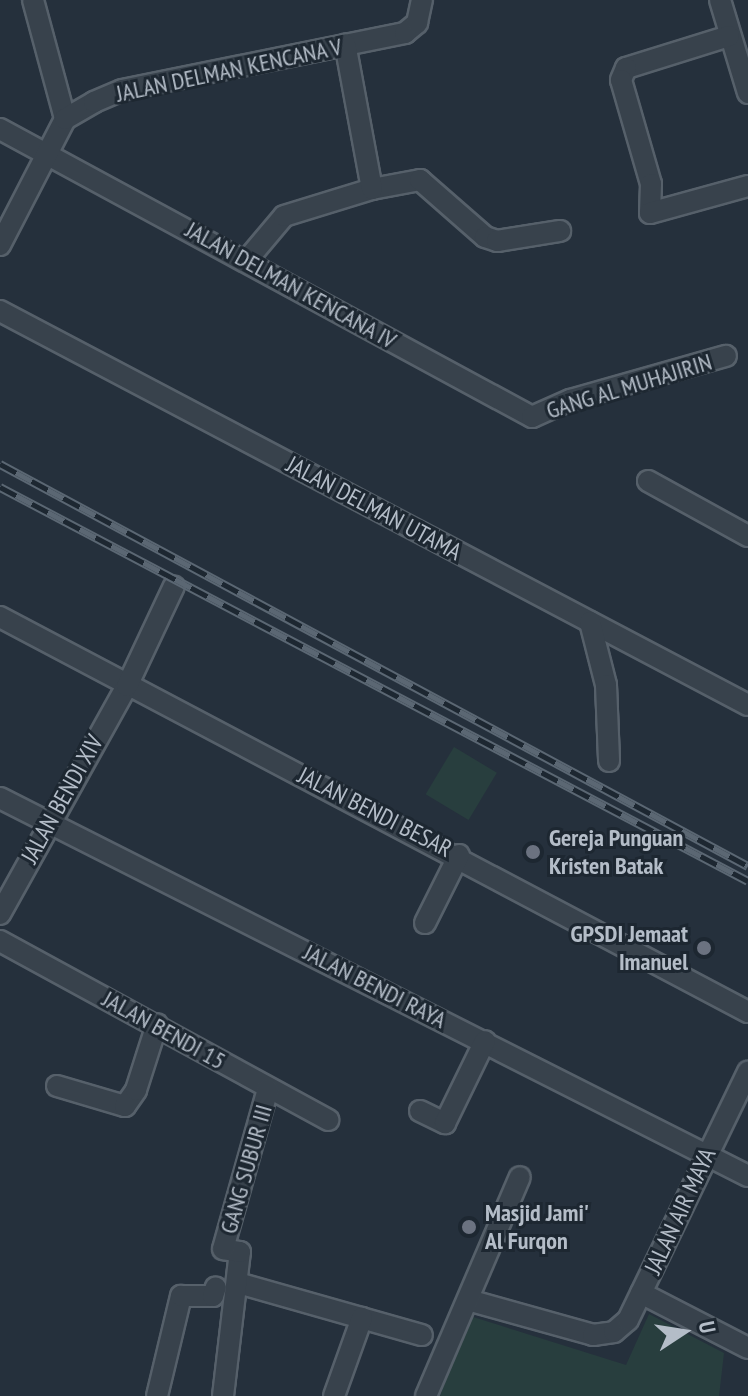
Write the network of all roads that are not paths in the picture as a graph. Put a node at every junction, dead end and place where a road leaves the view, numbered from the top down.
1 (33, 0) edge
2 (422, 0) edge
3 (720, 0) edge
4 (729, 36) junction
5 (345, 44) junction
6 (748, 93) edge
7 (65, 119) junction
8 (0, 129) edge
9 (49, 156) junction
10 (748, 186) edge
11 (372, 189) junction
12 (560, 231) dead end
13 (0, 245) edge
14 (247, 260) junction
15 (0, 311) edge
16 (726, 356) dead end
17 (532, 417) joint
18 (648, 481) dead end
19 (748, 536) edge
20 (174, 586) dead end
21 (0, 617) edge
22 (590, 622) junction
23 (127, 686) junction
24 (748, 705) edge
25 (609, 761) dead end
26 (0, 798) edge
27 (47, 822) junction
28 (459, 855) junction
29 (0, 914) edge
30 (425, 923) dead end
31 (0, 941) edge
32 (748, 1012) edge
33 (157, 1024) junction
34 (485, 1041) junction
35 (748, 1072) edge
36 (57, 1086) dead end
37 (268, 1089) junction
38 (420, 1111) dead end
39 (328, 1120) dead end
40 (706, 1154) junction
41 (748, 1176) edge
42 (520, 1177) dead end
43 (238, 1283) junction
44 (216, 1287) dead end
45 (641, 1293) junction
46 (468, 1300) junction
47 (362, 1318) junction
48 (422, 1335) dead end
49 (748, 1348) edge
50 (157, 1396) edge
51 (223, 1396) edge
52 (334, 1396) edge
53 (426, 1396) edge

1 - 7 street
2 - 5 street, JALAN DELMAN KENCANA V
3 - 4 street
4 - 6 street
4 - 10 street
5 - 7 street, JALAN DELMAN KENCANA V
5 - 11 street
7 - 9 street
8 - 9 street, JALAN DELMAN KENCANA IV
9 - 13 street
9 - 14 street, JALAN DELMAN KENCANA IV
11 - 12 street
11 - 14 street
14 - 17 street, JALAN DELMAN KENCANA IV
15 - 22 street, JALAN DELMAN UTAMA
16 - 17 street, GANG AL MUHAJIRIN
18 - 19 street
20 - 23 street, JALAN BENDI XIV
21 - 23 street, JALAN BENDI BESAR
22 - 24 street, JALAN DELMAN UTAMA
22 - 25 street
23 - 27 street, JALAN BENDI XIV
23 - 28 street, JALAN BENDI BESAR
26 - 27 street, JALAN BENDI RAYA
27 - 29 street, JALAN BENDI XIV
27 - 34 street, JALAN BENDI RAYA
28 - 30 street
28 - 32 street, JALAN BENDI BESAR
31 - 33 street, JALAN BENDI 15
33 - 36 street
33 - 37 street, JALAN BENDI 15
34 - 38 street
34 - 40 street, JALAN BENDI RAYA
35 - 40 street, JALAN AIR MAYA
37 - 39 street, JALAN BENDI 15
37 - 43 street, GANG SUBUR III
40 - 41 street, JALAN BENDI RAYA
40 - 45 street, JALAN AIR MAYA
42 - 46 street
43 - 47 street
43 - 51 street
44 - 50 street
45 - 46 street, JALAN AIR MAYA
45 - 49 street
46 - 53 street
47 - 48 street
47 - 52 street

